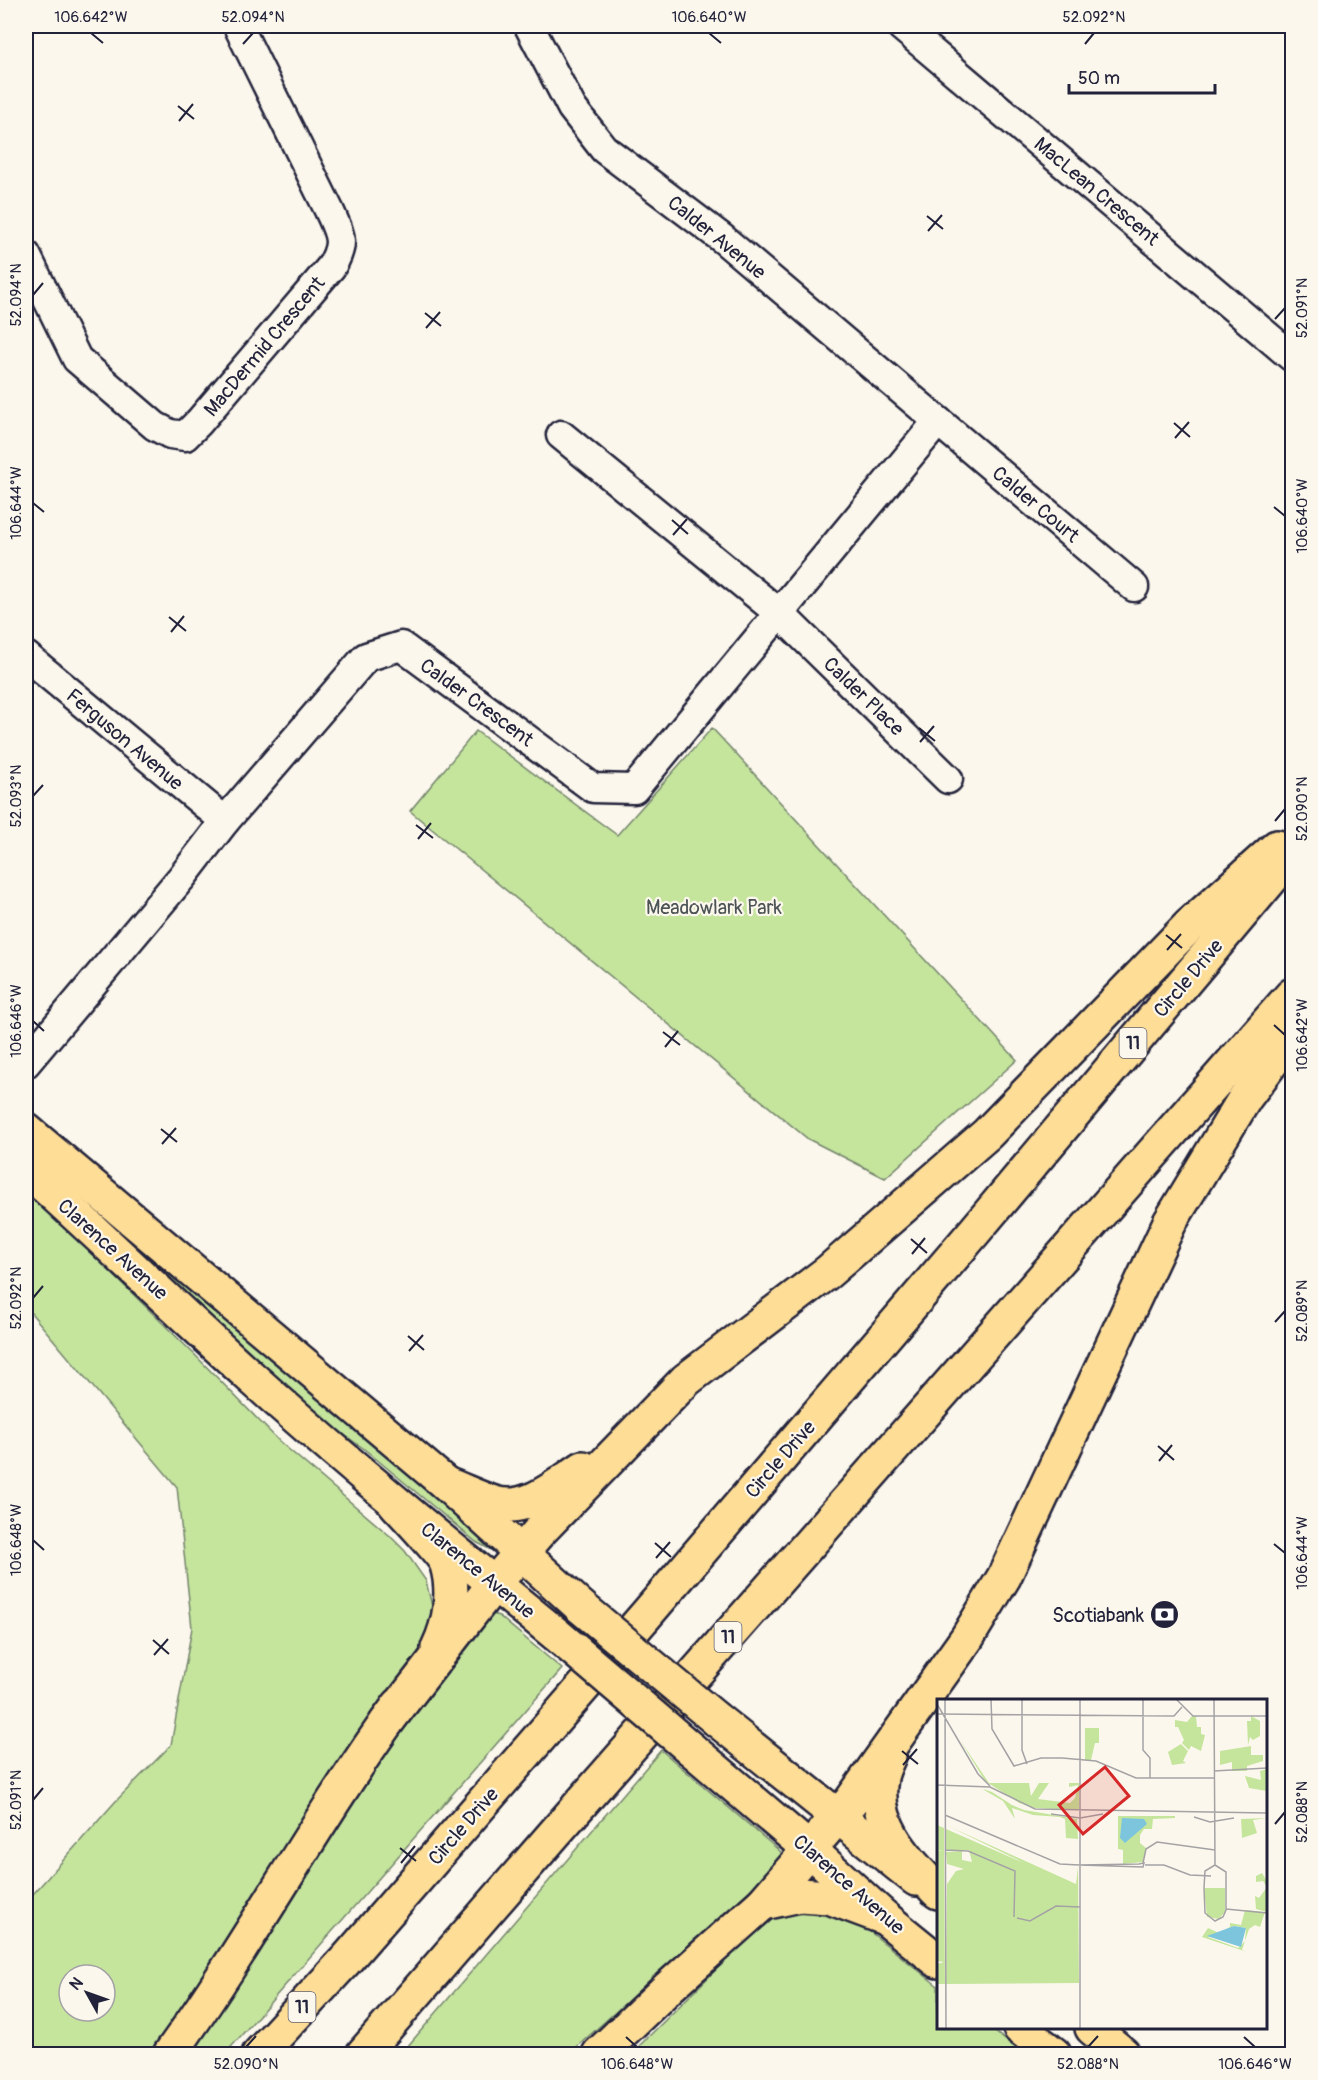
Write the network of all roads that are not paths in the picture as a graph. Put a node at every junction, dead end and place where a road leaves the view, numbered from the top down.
1 (238, 26) edge
2 (529, 26) edge
3 (901, 26) edge
4 (26, 255) edge
5 (1293, 357) edge
6 (938, 421) junction
7 (561, 435) dead end
8 (1134, 587) dead end
9 (779, 613) junction
10 (26, 656) edge
11 (948, 779) dead end
12 (225, 821) junction
13 (1293, 834) edge
14 (1293, 854) edge
15 (1293, 995) edge
16 (1293, 1035) edge
17 (26, 1063) edge
18 (26, 1130) edge
19 (26, 1170) edge
20 (637, 1432) junction
21 (446, 1484) junction
22 (395, 1503) junction
23 (522, 1553) junction
24 (494, 1584) junction
25 (386, 1723) junction
26 (897, 1738) junction
27 (838, 1817) junction
28 (809, 1849) junction
29 (937, 1890) edge
30 (937, 1895) edge
31 (763, 1903) junction
32 (885, 1918) junction
33 (937, 1959) edge
34 (346, 1960) junction
35 (1021, 2029) edge
36 (1093, 2029) edge
37 (170, 2055) edge
38 (259, 2055) edge
39 (282, 2055) edge
40 (363, 2055) edge
41 (599, 2055) edge
42 (1054, 2055) edge
43 (1123, 2055) edge

1 - 4 street, MacDermid Crescent
2 - 6 street, Calder Avenue
3 - 5 street, MacLean Crescent
6 - 8 street, Calder Court
6 - 9 street, Calder Crescent
7 - 9 street, Calder Place
9 - 11 street, Calder Place
9 - 12 street, Calder Crescent
10 - 12 street, Ferguson Avenue
12 - 17 street, Calder Crescent
13 - 20 main road
14 - 34 main road, Circle Drive / 11
15 - 40 main road, 11
16 - 26 main road
18 - 21 main road, Clarence Avenue
19 - 22 main road, Clarence Avenue
20 - 21 main road
20 - 23 main road
21 - 23 main road, Clarence Avenue
22 - 24 main road, Clarence Avenue
22 - 25 main road
23 - 24 main road
23 - 27 main road, Clarence Avenue, bridge
24 - 25 main road
24 - 28 main road, Clarence Avenue, bridge
25 - 37 main road
26 - 27 main road
26 - 29 main road
27 - 28 main road
27 - 30 main road, Clarence Avenue
28 - 31 main road
28 - 32 main road, Clarence Avenue
31 - 32 main road
31 - 41 main road
32 - 33 main road, Clarence Avenue
34 - 38 main road, Circle Drive / 11
34 - 39 main road, 11
35 - 42 main road
36 - 43 main road

